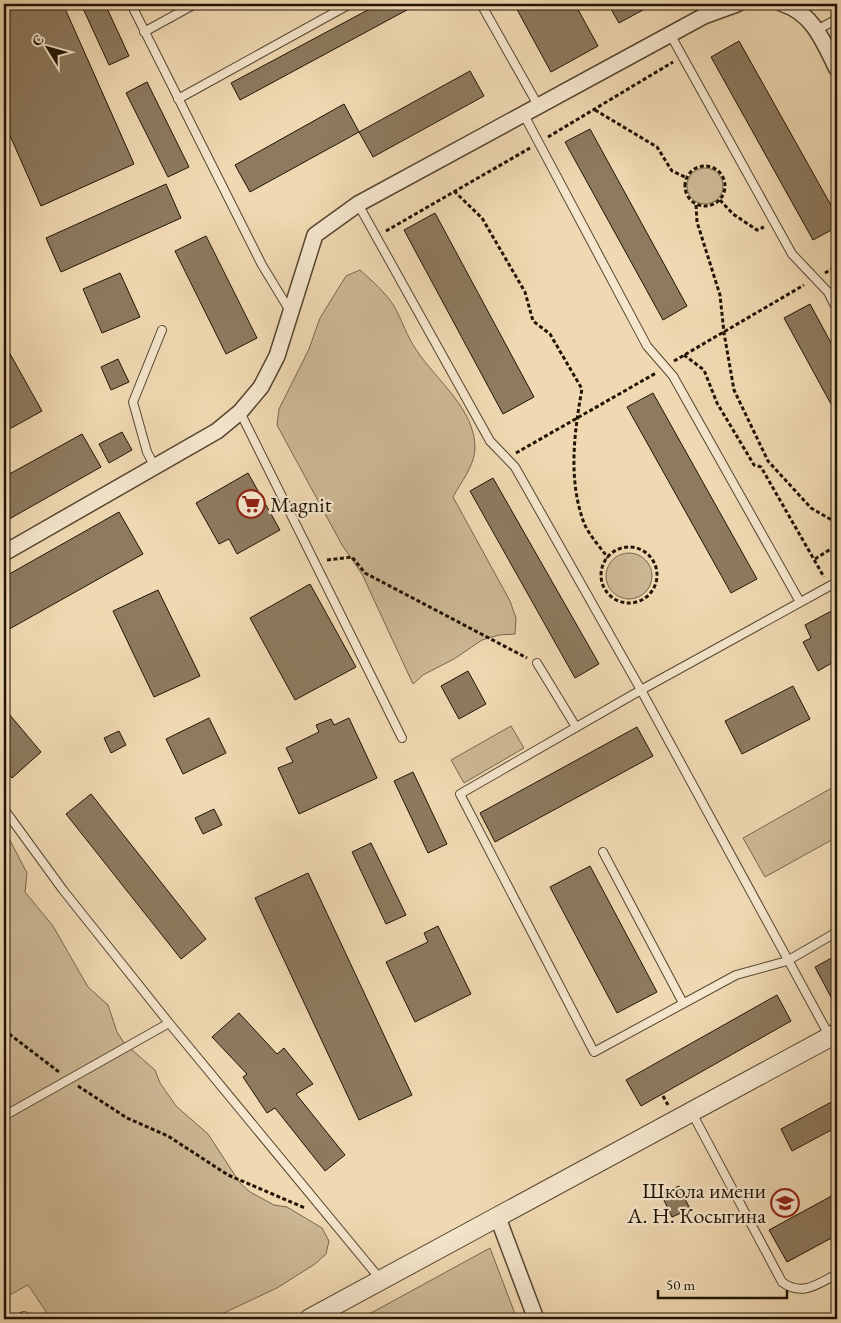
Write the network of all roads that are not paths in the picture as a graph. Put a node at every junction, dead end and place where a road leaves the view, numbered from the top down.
1 (132, 4) edge
2 (195, 4) edge
3 (350, 4) edge
4 (481, 4) edge
5 (737, 4) edge
6 (783, 4) edge
7 (837, 19) edge
8 (816, 30) junction
9 (144, 32) junction
10 (670, 34) junction
11 (837, 69) edge
12 (178, 99) junction
13 (539, 107) junction
14 (524, 115) junction
15 (358, 204) junction
16 (837, 310) edge
17 (290, 311) junction
18 (162, 330) dead end
19 (240, 412) junction
20 (154, 467) junction
21 (4, 553) edge
22 (837, 582) edge
23 (800, 602) junction
24 (537, 663) road end
25 (641, 690) junction
26 (576, 727) junction
27 (402, 738) dead end
28 (4, 809) edge
29 (603, 852) dead end
30 (837, 932) edge
31 (787, 961) junction
32 (683, 1003) junction
33 (169, 1023) junction
34 (834, 1035) edge
35 (692, 1113) junction
36 (4, 1116) edge
37 (498, 1218) junction
38 (837, 1274) edge
39 (381, 1280) junction
40 (18, 1319) edge
41 (26, 1319) edge
42 (310, 1319) edge
43 (536, 1319) edge

1 - 9 lane
2 - 9 lane
3 - 12 lane
4 - 13 lane
5 - 10 street
6 - 8 street
7 - 8 lane
8 - 11 street
9 - 12 lane
10 - 13 street
10 - 16 lane
12 - 17 lane
13 - 14 street
14 - 15 street
14 - 23 lane
15 - 17 street
15 - 25 lane
17 - 19 street
18 - 20 lane
19 - 20 street
19 - 27 lane
20 - 21 street
22 - 23 lane
23 - 25 lane
24 - 26 lane
25 - 26 lane
25 - 31 lane
26 - 32 lane
28 - 33 lane
29 - 32 lane
30 - 31 lane
31 - 32 lane
31 - 34 lane
33 - 36 lane
33 - 39 lane
34 - 35 street
35 - 37 street
35 - 38 lane
37 - 39 street
37 - 43 street
39 - 42 street
40 - 41 lane

